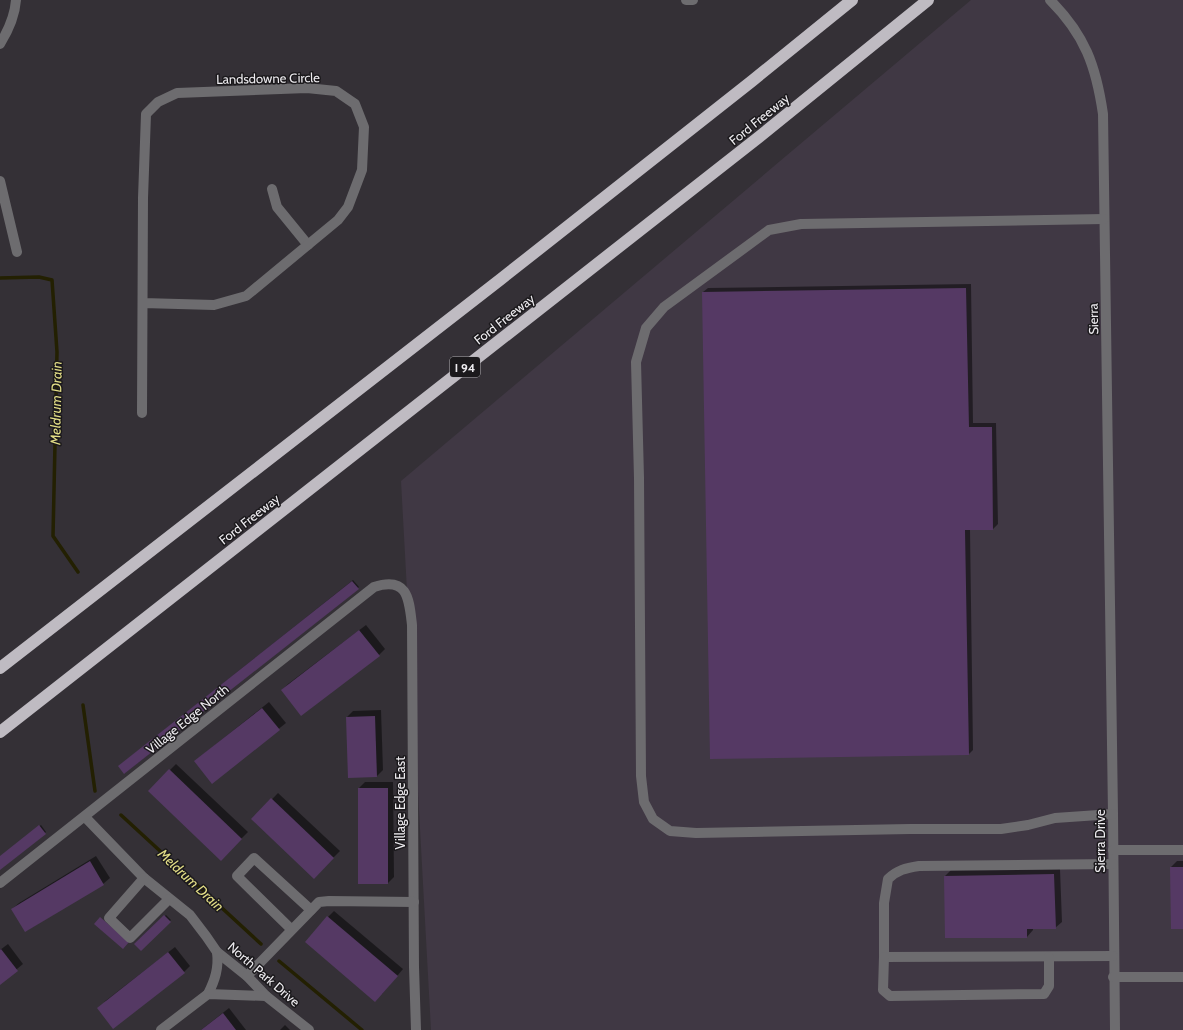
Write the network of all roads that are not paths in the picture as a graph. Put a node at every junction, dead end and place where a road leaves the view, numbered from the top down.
1 (16, 0) edge
2 (686, 0) edge
3 (693, 0) edge
4 (852, 0) edge
5 (928, 0) edge
6 (1050, 0) edge
7 (0, 44) edge
8 (0, 181) edge
9 (272, 189) dead end
10 (1104, 219) junction
11 (308, 245) junction
12 (17, 252) dead end
13 (143, 303) junction
14 (142, 413) dead end
15 (392, 584) joint
16 (1110, 652) joint
17 (0, 668) edge
18 (0, 732) edge
19 (1113, 814) junction
20 (85, 817) junction
21 (1113, 850) junction
22 (1183, 850) edge
23 (1113, 864) junction
24 (144, 878) junction
25 (0, 883) edge
26 (169, 898) junction
27 (414, 902) junction
28 (310, 910) junction
29 (292, 929) junction
30 (218, 952) junction
31 (1113, 956) junction
32 (884, 957) junction
33 (1049, 957) junction
34 (247, 976) junction
35 (1113, 977) junction
36 (1183, 977) edge
37 (208, 994) junction
38 (266, 996) junction
39 (161, 1030) edge
40 (309, 1030) edge
41 (416, 1030) edge
42 (1114, 1030) edge

1 - 7 street
2 - 3 street
4 - 17 highway
5 - 18 highway, Ford Freeway / I 94
6 - 10 street, Sierra
8 - 12 street
9 - 11 street
10 - 16 street, Sierra
10 - 19 street
11 - 13 street, Landsdowne Circle
11 - 13 street, Landsdowne Circle
13 - 14 street, Landsdowne Circle
15 - 20 street, Village Edge North
15 - 27 street, Village Edge East
16 - 19 street, Sierra Drive
19 - 21 street, Sierra Drive
20 - 24 street, North Park Drive
20 - 25 street, Village Edge North
21 - 22 street
21 - 23 street, Sierra Drive
23 - 31 street, Sierra Drive
23 - 32 street
24 - 26 street, North Park Drive
24 - 26 street
26 - 30 street, North Park Drive
27 - 28 street
27 - 41 street, Village Edge East
28 - 29 street
28 - 29 street
29 - 34 street
30 - 34 street, North Park Drive
30 - 37 street
31 - 33 street
31 - 35 street, Sierra Drive
32 - 33 street
32 - 33 street
34 - 38 street, North Park Drive
35 - 36 street
35 - 42 street, Sierra Drive
37 - 38 street
37 - 39 street
38 - 40 street, North Park Drive

